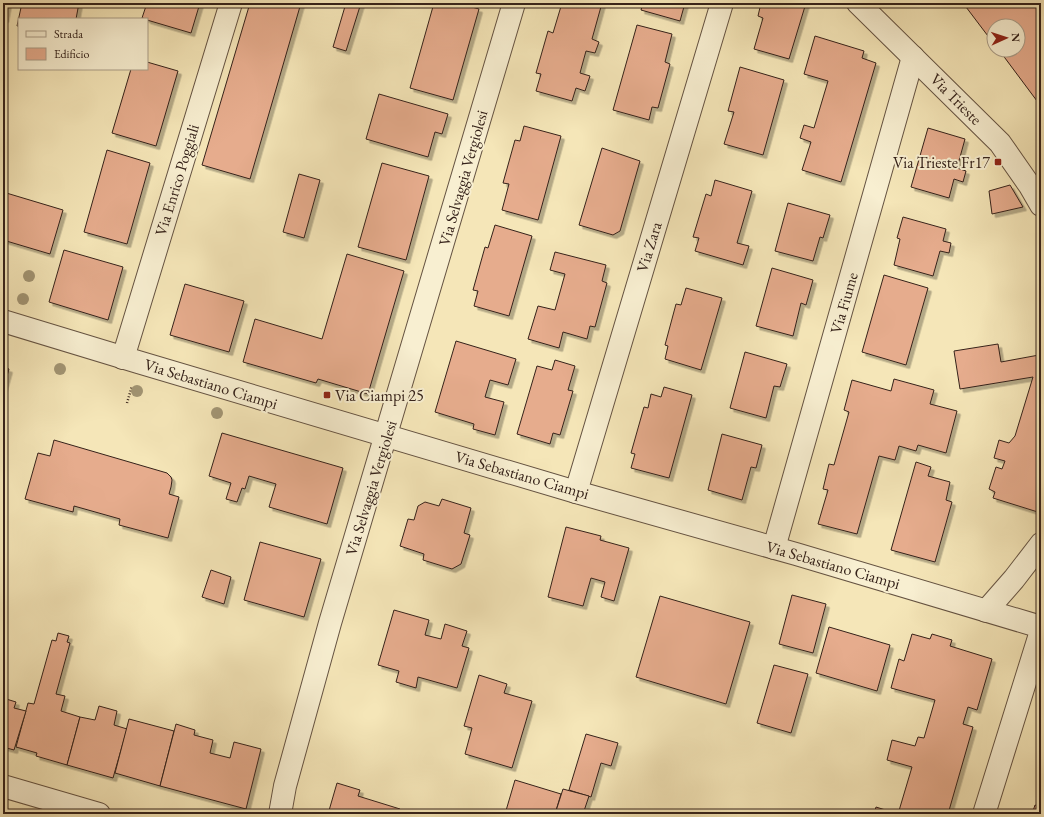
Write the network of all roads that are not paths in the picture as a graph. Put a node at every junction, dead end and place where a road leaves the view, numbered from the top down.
1 (231, 3) edge
2 (514, 3) edge
3 (722, 3) edge
4 (858, 3) edge
5 (913, 57) junction
6 (1041, 206) edge
7 (3, 321) edge
8 (123, 358) junction
9 (387, 436) junction
10 (576, 492) junction
11 (1041, 544) edge
12 (774, 548) junction
13 (986, 611) junction
14 (1041, 627) edge
15 (1041, 631) edge
16 (3, 786) edge
17 (99, 814) edge
18 (280, 814) edge
19 (984, 814) edge

1 - 8 street, Via Enrico Poggiali
2 - 9 street, Via Selvaggia Vergiolesi
3 - 10 street, Via Zara
4 - 5 street, Via Trieste
5 - 6 street, Via Trieste
5 - 12 street, Via Fiume
7 - 8 street, Via Sebastiano Ciampi
8 - 9 street, Via Sebastiano Ciampi
9 - 10 street, Via Sebastiano Ciampi
9 - 18 street, Via Selvaggia Vergiolesi
10 - 12 street, Via Sebastiano Ciampi
11 - 13 street
12 - 13 street, Via Sebastiano Ciampi
13 - 14 street, Via Sebastiano Ciampi
15 - 19 street
16 - 17 street

